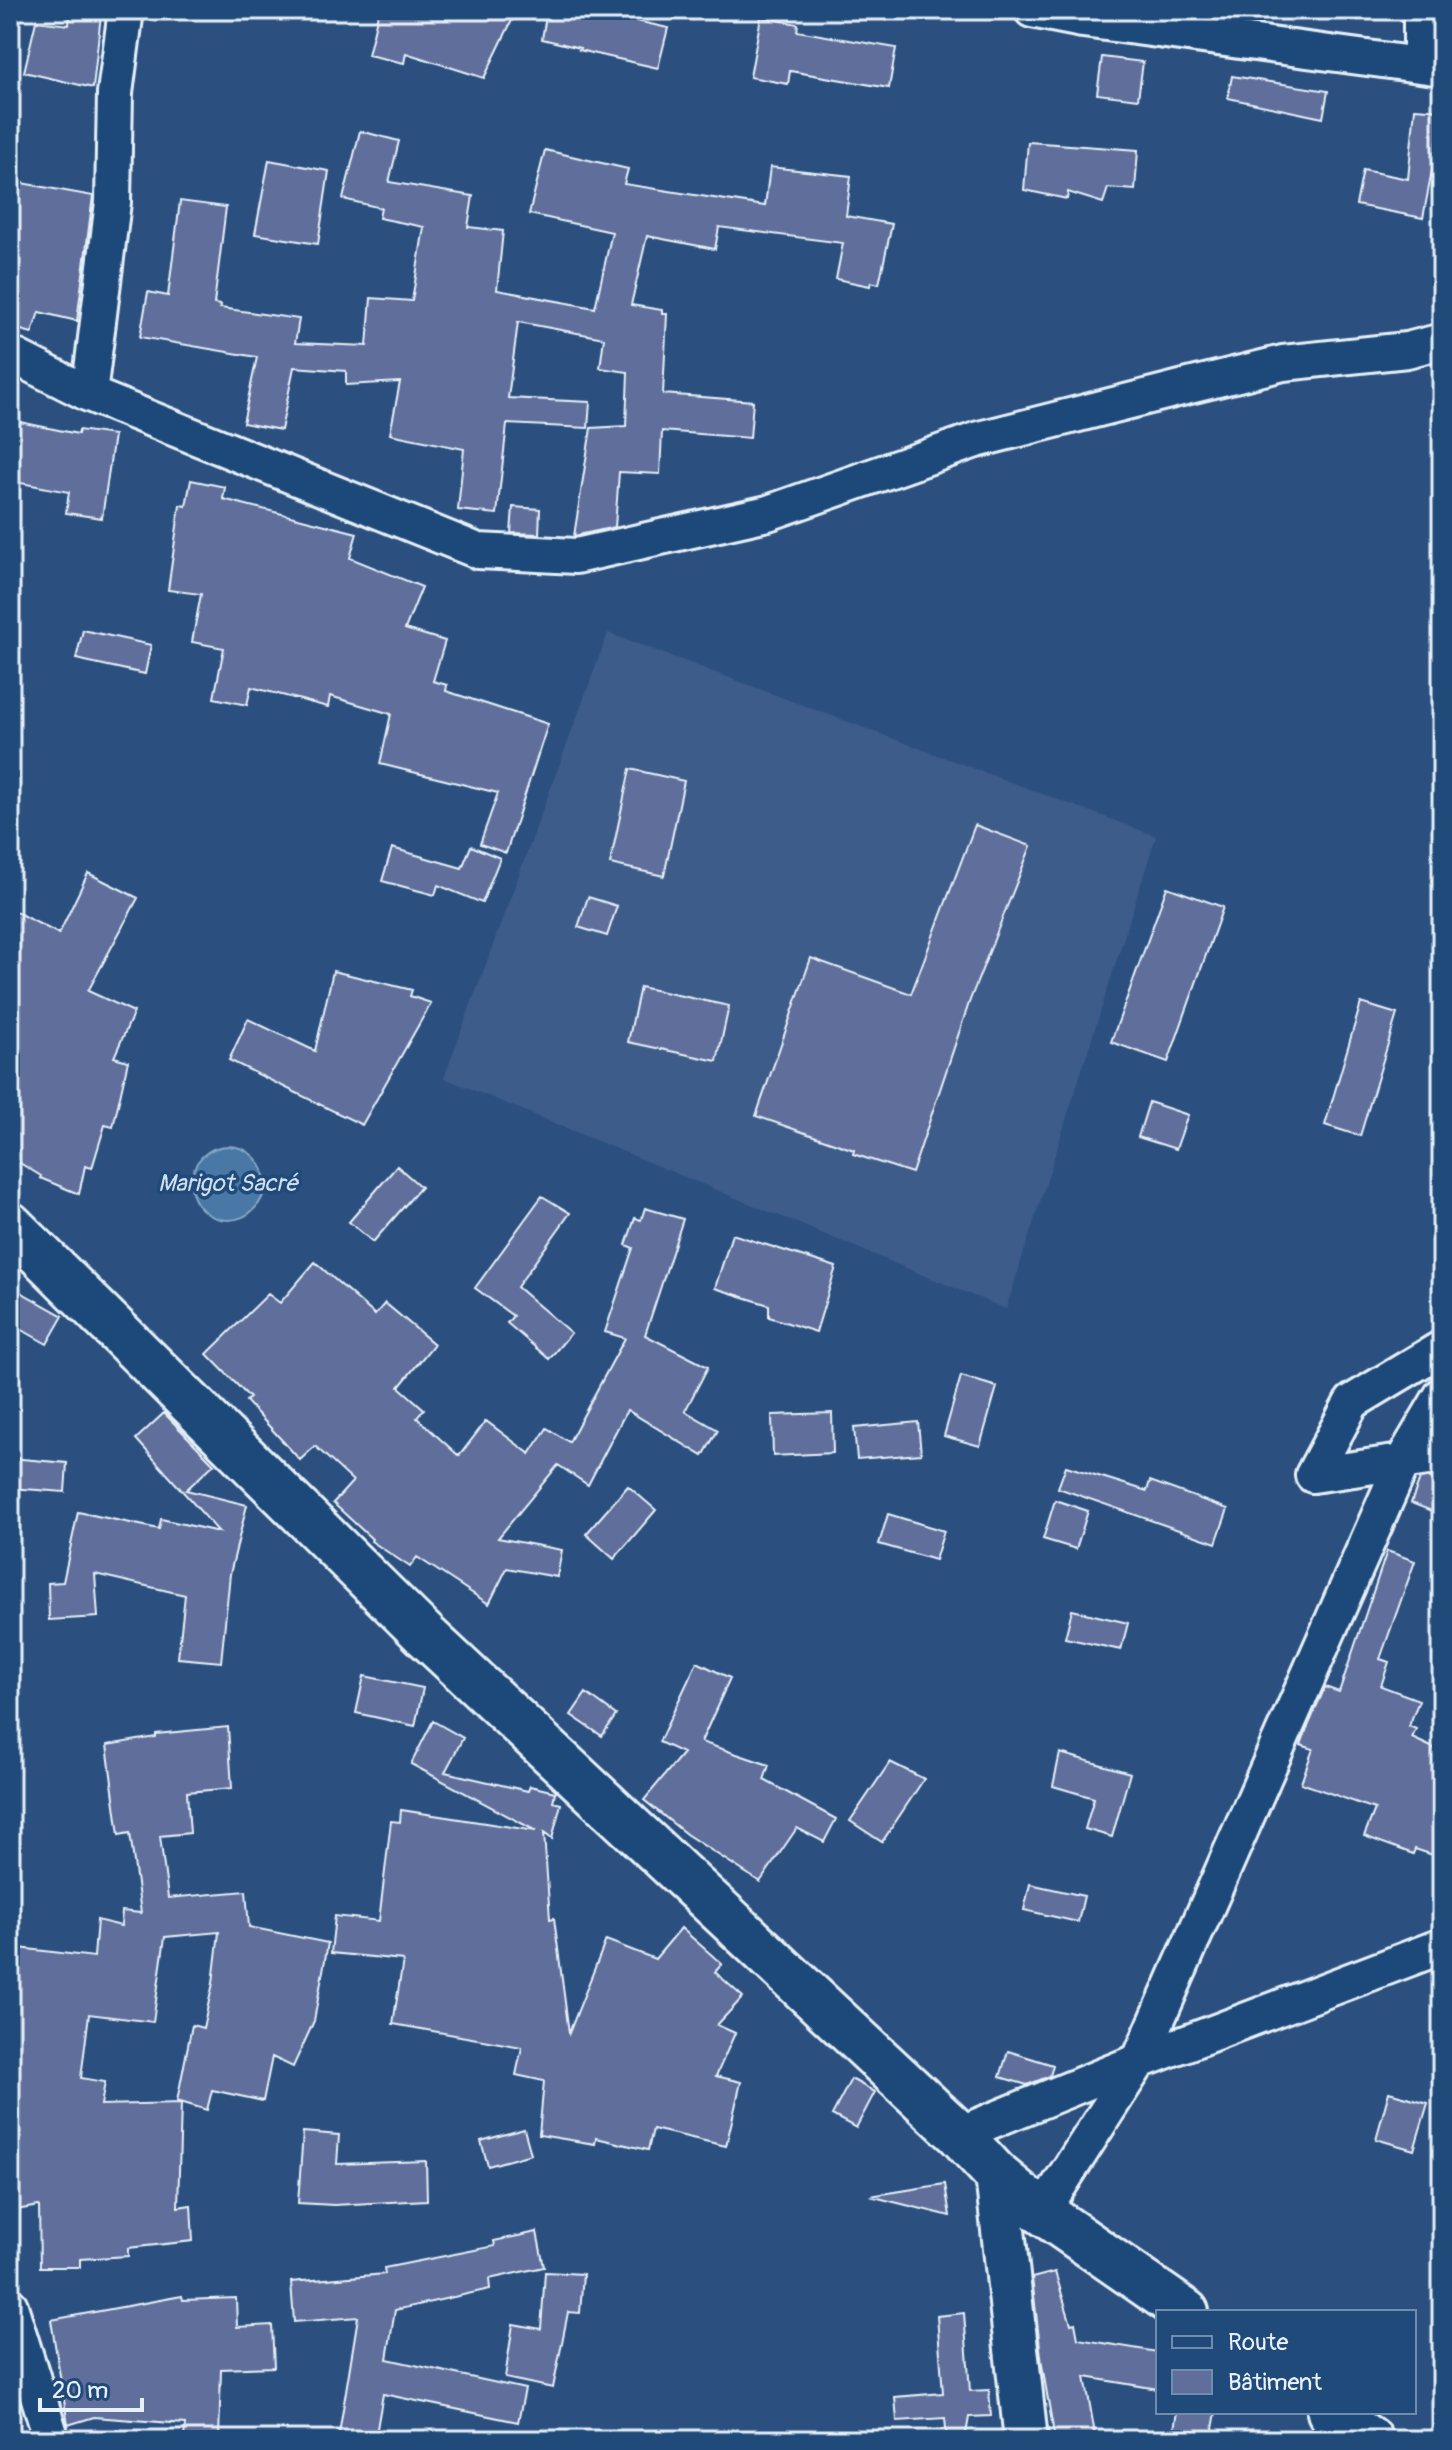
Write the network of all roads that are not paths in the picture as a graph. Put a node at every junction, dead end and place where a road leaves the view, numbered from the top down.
1 (126, 10) edge
2 (1032, 10) edge
3 (1421, 10) edge
4 (1432, 67) edge
5 (1442, 341) edge
6 (10, 354) edge
7 (89, 394) junction
8 (10, 1225) edge
9 (1442, 1348) edge
10 (1442, 1395) edge
11 (1442, 1456) edge
12 (1403, 1461) junction
13 (1442, 1946) edge
14 (1139, 2061) junction
15 (959, 2134) junction
16 (997, 2175) junction
17 (1042, 2212) junction
18 (10, 2306) edge
19 (1183, 2310) edge
20 (1333, 2414) edge
21 (52, 2440) edge
22 (1026, 2440) edge
23 (1370, 2440) edge

1 - 7 street
2 - 4 street
3 - 4 street
5 - 7 street
6 - 7 street
8 - 15 main road
9 - 12 street
10 - 12 street
11 - 12 street
12 - 14 street
13 - 14 street
14 - 15 street
14 - 17 street
15 - 16 main road
16 - 17 main road
16 - 22 street
17 - 19 main road
18 - 21 street
20 - 23 main road

